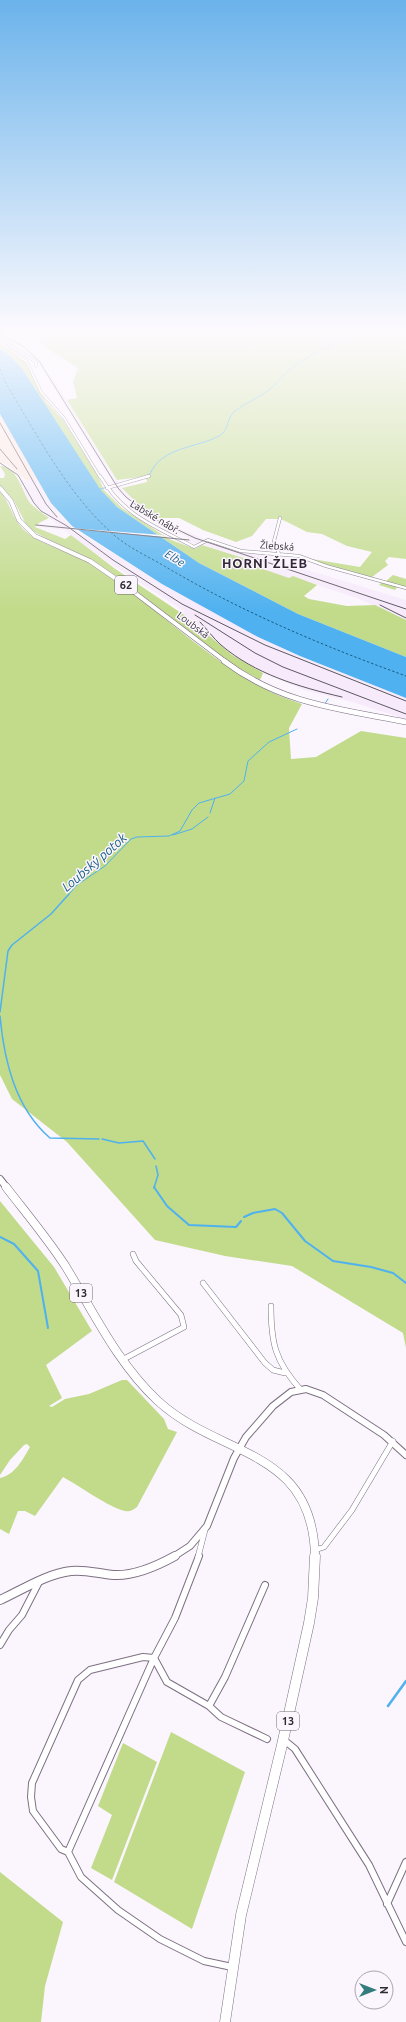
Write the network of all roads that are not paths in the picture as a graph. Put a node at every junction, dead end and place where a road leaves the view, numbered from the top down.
1 (68, 424) edge
2 (149, 476) dead end
3 (0, 488) edge
4 (107, 488) junction
5 (280, 518) dead end
6 (194, 547) joint
7 (279, 554) junction
8 (406, 588) edge
9 (406, 722) edge
10 (0, 1179) edge
11 (133, 1254) dead end
12 (202, 1283) dead end
13 (271, 1306) dead end
14 (122, 1360) junction
15 (285, 1373) junction
16 (300, 1389) junction
17 (393, 1441) junction
18 (240, 1447) junction
19 (406, 1455) edge
20 (205, 1530) junction
21 (315, 1550) junction
22 (40, 1582) junction
23 (265, 1585) dead end
24 (0, 1600) edge
25 (0, 1645) edge
26 (154, 1658) junction
27 (209, 1706) junction
28 (268, 1738) dead end
29 (284, 1739) junction
30 (68, 1852) junction
31 (406, 1862) edge
32 (387, 1904) junction
33 (406, 1942) edge
34 (232, 1967) junction
35 (225, 2022) edge

1 - 4 street, Labské nábř.
2 - 4 street
3 - 9 main road, Loubská / 62
4 - 6 street, Labské nábř.
5 - 7 street
6 - 7 street, Žlebská
7 - 8 street, Žlebská
10 - 14 main road, 13
11 - 14 street
12 - 15 street
13 - 15 street
14 - 18 main road, 13
15 - 16 street
16 - 17 street
16 - 18 street
17 - 19 street
17 - 21 street
18 - 20 street
18 - 21 main road, 13
20 - 22 street
20 - 26 street
21 - 29 main road, 13
22 - 24 street
22 - 25 street
23 - 27 street
26 - 27 street
26 - 30 street
26 - 30 street
27 - 28 street
29 - 32 street
29 - 34 main road, 13
30 - 34 street
31 - 32 street
32 - 33 street
34 - 35 main road, 13

